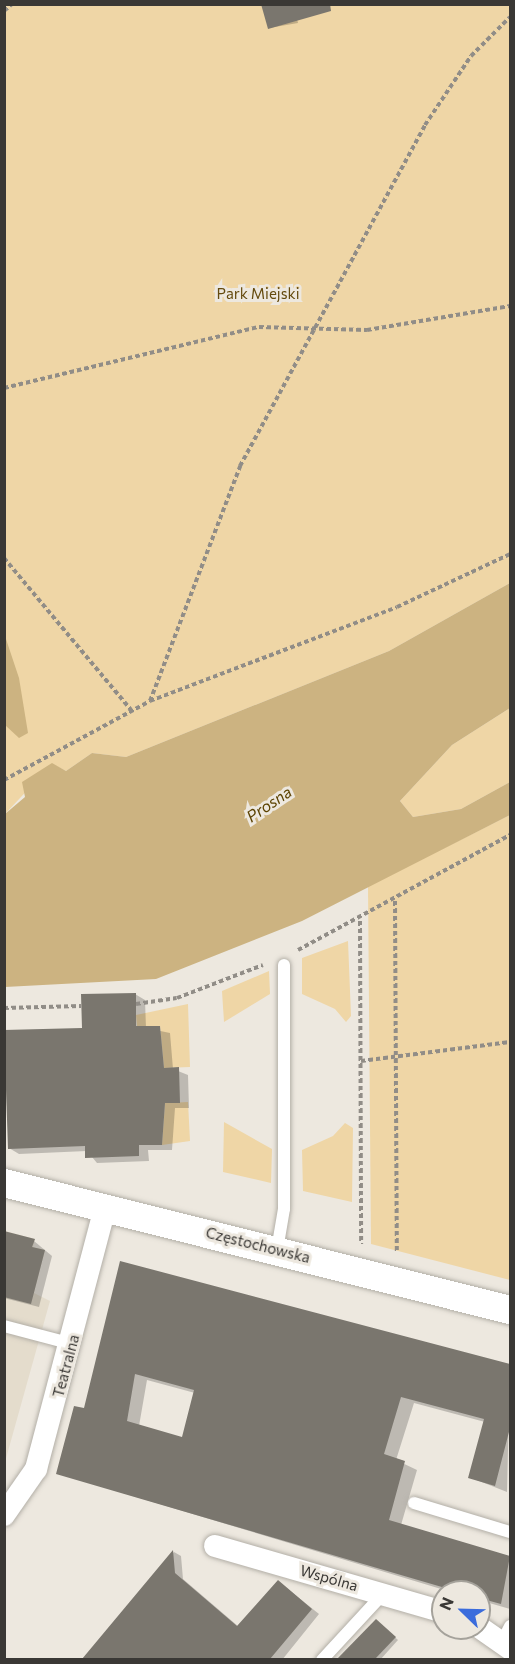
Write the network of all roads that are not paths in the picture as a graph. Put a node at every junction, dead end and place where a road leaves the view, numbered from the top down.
1 (279, 963) road end
2 (4, 1183) edge
3 (105, 1207) junction
4 (277, 1250) junction
5 (510, 1310) edge
6 (4, 1326) edge
7 (72, 1344) junction
8 (414, 1503) dead end
9 (4, 1515) edge
10 (510, 1532) edge
11 (215, 1546) dead end
12 (383, 1594) junction
13 (431, 1608) edge
14 (491, 1632) edge
15 (508, 1639) edge
16 (322, 1659) edge

1 - 4 lane
2 - 3 street, Częstochowska
3 - 4 street, Częstochowska
3 - 7 street, Teatralna
4 - 5 street, Częstochowska
6 - 7 lane
7 - 9 street, Teatralna
8 - 10 lane
11 - 12 street, Wspólna
12 - 13 street, Wspólna
12 - 16 lane
14 - 15 street

